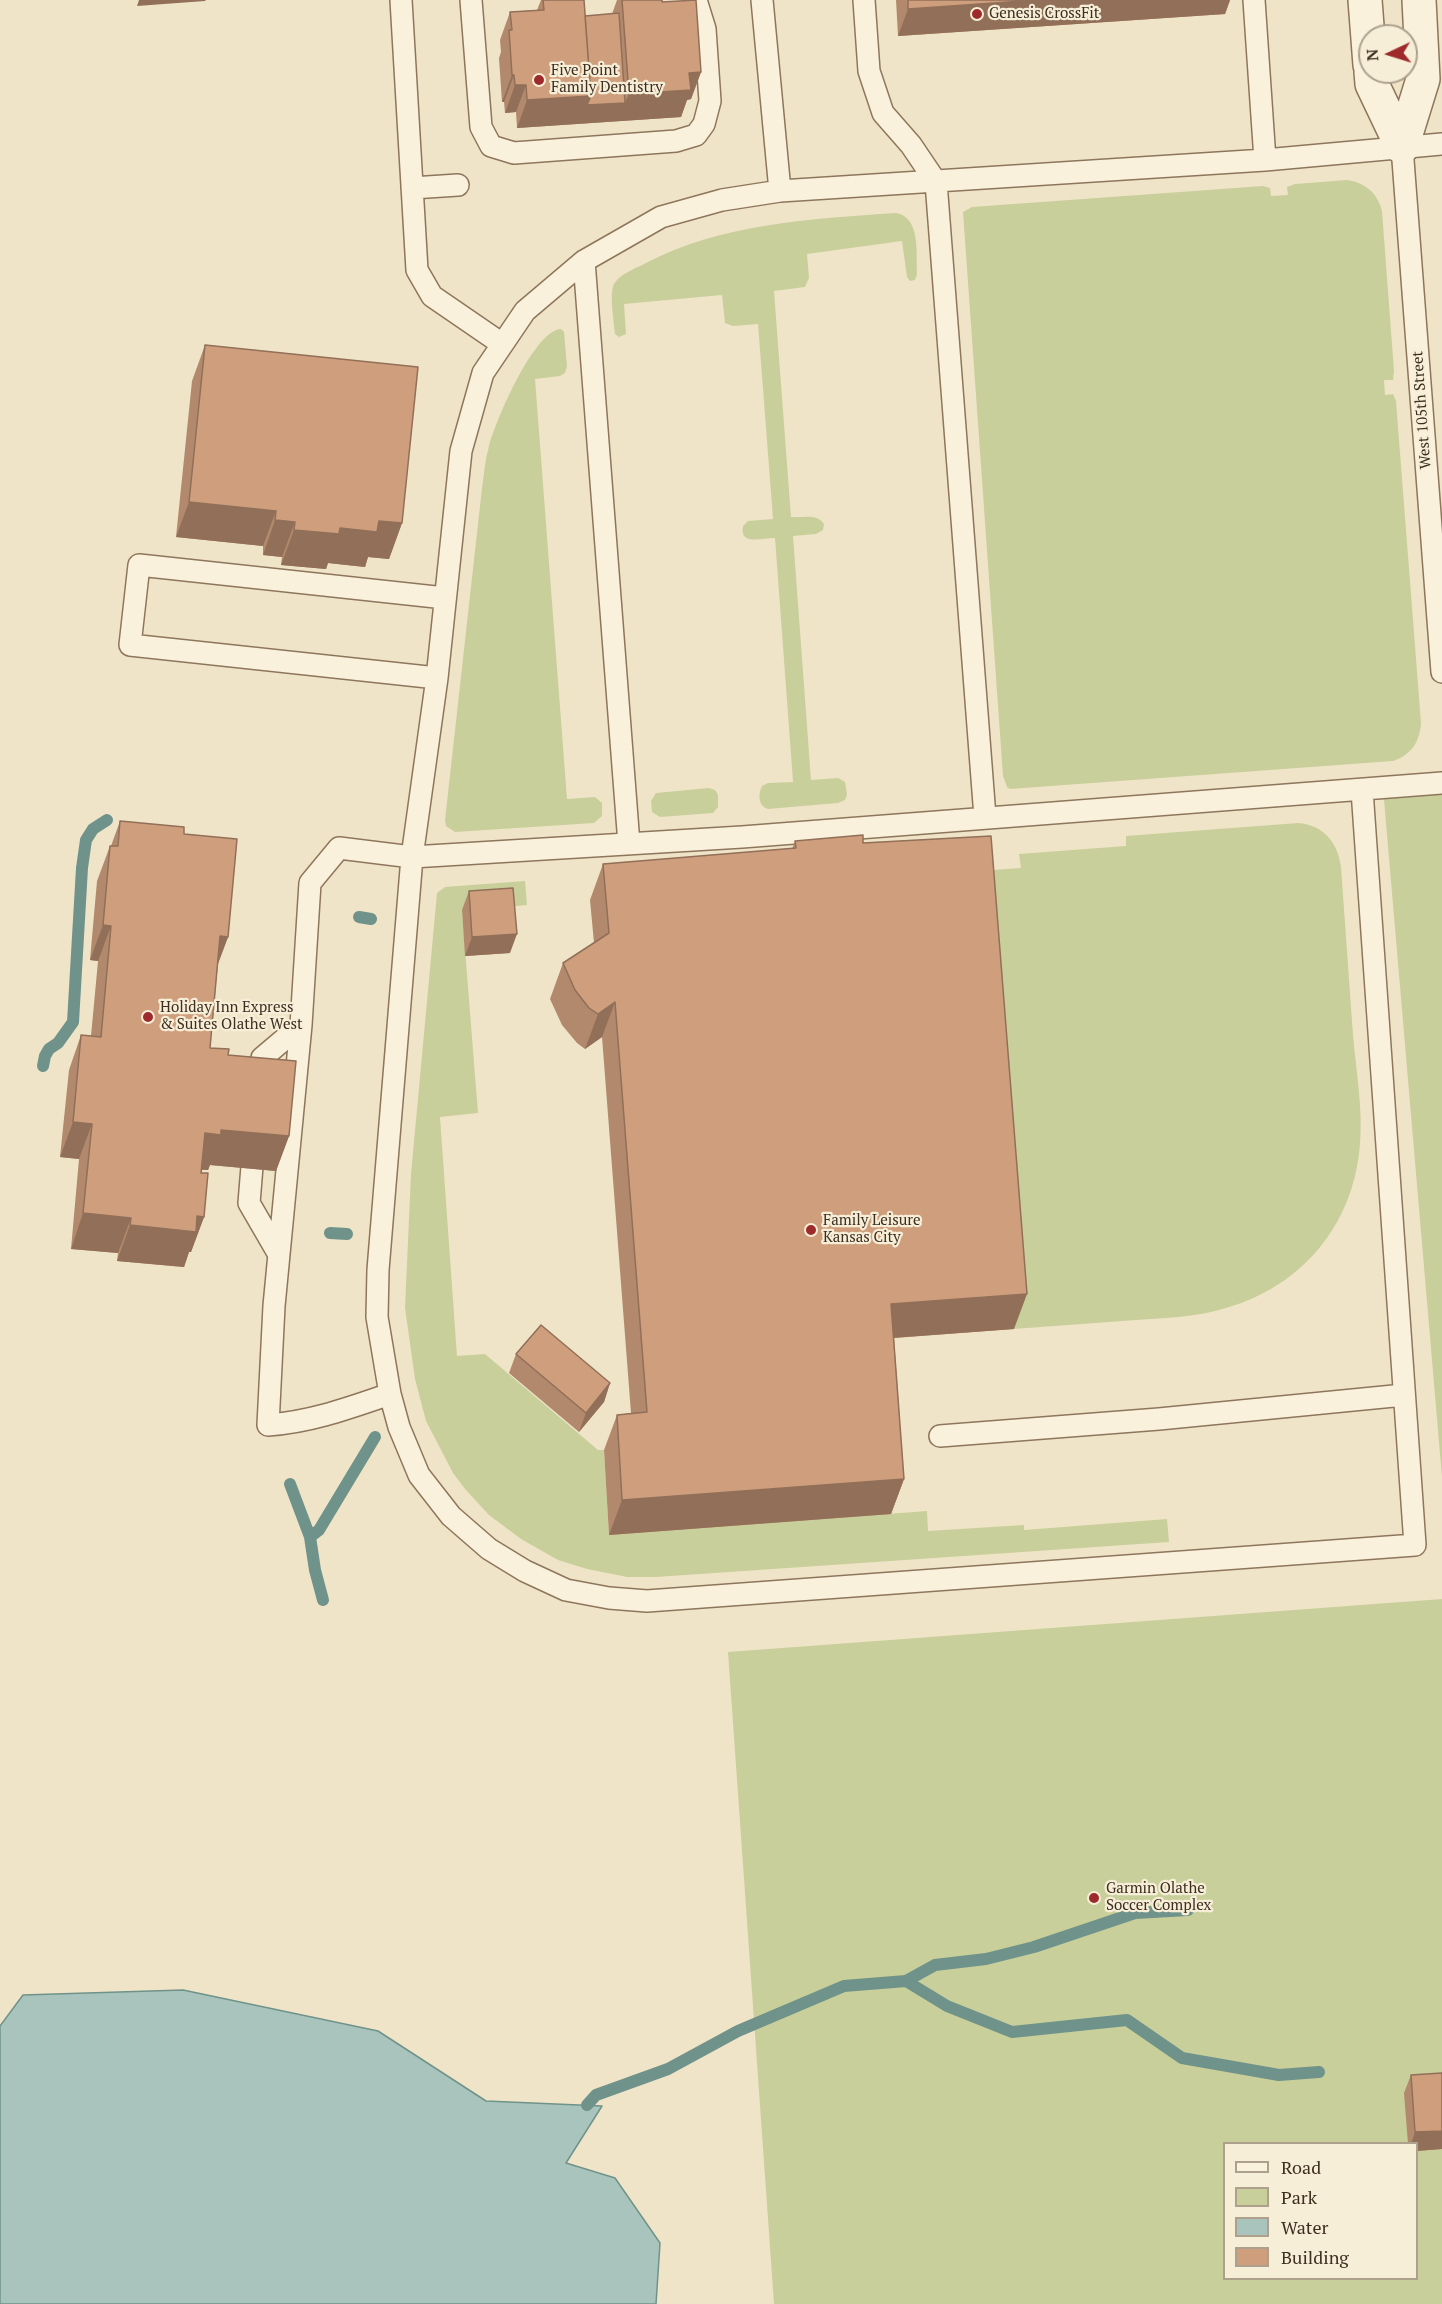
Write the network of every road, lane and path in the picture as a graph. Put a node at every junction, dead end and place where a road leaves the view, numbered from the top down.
1 (401, 0) edge
2 (471, 0) edge
3 (696, 0) edge
4 (762, 0) edge
5 (864, 0) edge
6 (1254, 0) edge
7 (1365, 0) edge
8 (1419, 0) edge
9 (1367, 24) edge
10 (1371, 84) edge
11 (1442, 144) edge
12 (1402, 147) junction
13 (1265, 160) junction
14 (936, 182) junction
15 (458, 185) dead end
16 (412, 188) junction
17 (780, 191) junction
18 (584, 261) junction
19 (502, 344) junction
20 (445, 598) junction
21 (1442, 672) edge
22 (437, 678) junction
23 (1442, 783) edge
24 (1362, 790) junction
25 (985, 817) junction
26 (629, 844) junction
27 (412, 857) junction
28 (301, 1025) junction
29 (258, 1102) edge
30 (256, 1125) edge
31 (279, 1253) junction
32 (390, 1394) junction
33 (1404, 1395) junction
34 (940, 1436) dead end

1 - 16 lane
2 - 3 lane
4 - 17 lane
5 - 14 lane
6 - 13 lane
7 - 9 street
8 - 12 street, West 105th Street
10 - 12 street, West 105th Street
11 - 12 lane
12 - 13 lane
12 - 21 lane, West 105th Street
13 - 14 lane
14 - 17 lane
14 - 25 lane
15 - 16 lane
16 - 19 lane
17 - 18 lane
18 - 19 lane
18 - 26 lane
19 - 20 lane
20 - 22 lane
20 - 22 lane
22 - 27 lane
23 - 24 lane
24 - 25 lane
24 - 33 lane
25 - 26 lane
26 - 27 lane
27 - 28 lane
27 - 32 lane
28 - 29 lane
28 - 31 lane
30 - 31 lane
31 - 32 lane
32 - 33 lane
33 - 34 lane

